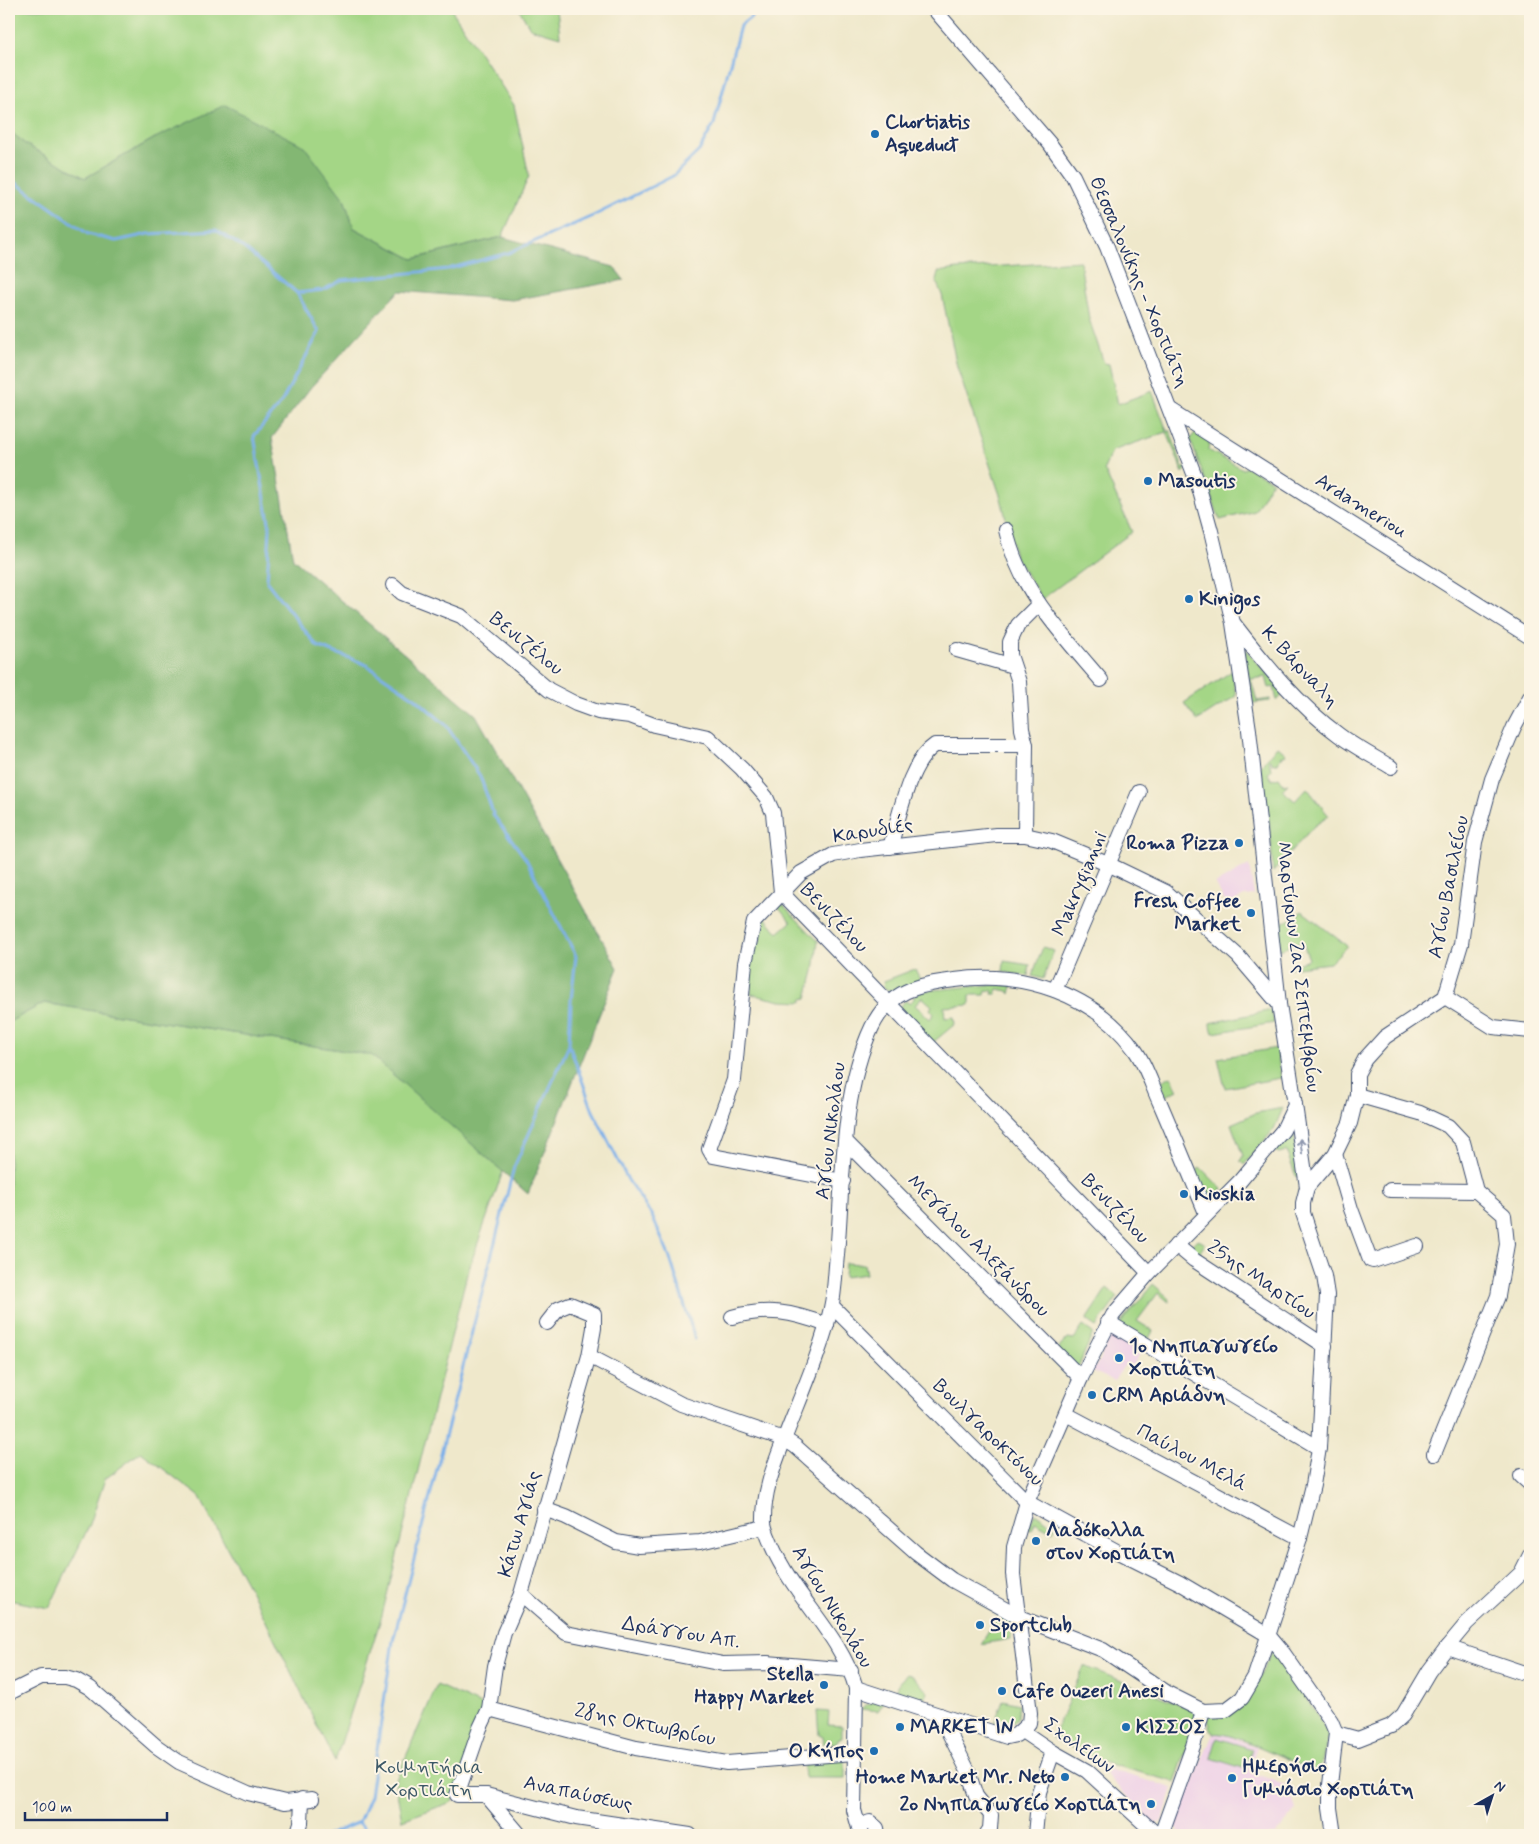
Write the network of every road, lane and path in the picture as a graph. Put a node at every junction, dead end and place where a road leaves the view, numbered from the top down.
1 (934, 9) edge
2 (1171, 410) junction
3 (1006, 530) dead end
4 (393, 585) dead end
5 (1039, 604) junction
6 (1233, 623) junction
7 (1530, 636) edge
8 (957, 650) dead end
9 (1013, 666) junction
10 (1101, 680) dead end
11 (1530, 697) edge
12 (1026, 745) junction
13 (1391, 767) dead end
14 (1139, 792) dead end
15 (1025, 835) junction
16 (890, 847) junction
17 (1110, 865) junction
18 (781, 892) junction
19 (1055, 990) junction
20 (1445, 997) junction
21 (887, 1002) junction
22 (1279, 1004) junction
23 (1530, 1031) edge
24 (1357, 1095) junction
25 (1295, 1105) junction
26 (846, 1142) junction
27 (1335, 1154) junction
28 (843, 1181) junction
29 (1307, 1187) junction
30 (1390, 1190) dead end
31 (1476, 1191) junction
32 (1206, 1213) junction
33 (1176, 1245) junction
34 (1417, 1246) dead end
35 (1149, 1273) junction
36 (832, 1306) junction
37 (732, 1317) dead end
38 (1108, 1322) junction
39 (547, 1323) dead end
40 (827, 1325) junction
41 (1325, 1346) junction
42 (589, 1356) junction
43 (1081, 1378) junction
44 (1066, 1414) junction
45 (784, 1439) junction
46 (1319, 1448) junction
47 (1434, 1454) dead end
48 (1027, 1502) junction
49 (544, 1509) junction
50 (764, 1527) junction
51 (1300, 1538) junction
52 (1530, 1555) edge
53 (521, 1594) junction
54 (1019, 1617) junction
55 (1268, 1635) junction
56 (1447, 1647) junction
57 (851, 1670) junction
58 (1530, 1675) edge
59 (856, 1688) junction
60 (9, 1693) edge
61 (489, 1709) junction
62 (1203, 1711) junction
63 (940, 1715) junction
64 (1022, 1731) junction
65 (1336, 1733) junction
66 (1053, 1752) junction
67 (854, 1753) junction
68 (457, 1795) joint
69 (486, 1795) junction
70 (859, 1832) edge
71 (882, 1834) edge
72 (297, 1835) edge
73 (520, 1835) edge
74 (690, 1835) edge
75 (986, 1835) edge
76 (1035, 1835) edge
77 (1159, 1835) edge
78 (1334, 1835) edge

1 - 2 street, Θεσσαλονίκης - Χορτιάτη
2 - 6 street, Μαρτύρων 2ας Σεπτεμβρίου
2 - 7 street, Ardameriou
3 - 5 street
4 - 18 street, Βενιζέλου
5 - 9 street
5 - 10 street
6 - 13 street, Κ. Βάρναλη
6 - 22 street, Μαρτύρων 2ας Σεπτεμβρίου
8 - 9 street
9 - 12 street
11 - 20 street, Αγίου Βασιλείου
12 - 15 street
12 - 16 street
14 - 17 street, Makrygianni
15 - 16 street, Καρυδιές
15 - 17 street, Καρυδιές
16 - 18 street, Καρυδιές
17 - 19 street, Makrygianni
17 - 22 street, Καρυδιές
18 - 21 street, Βενιζέλου
18 - 28 street, Καρυδιές
19 - 21 street, Αγίου Νικολάου
19 - 32 street, Αγίου Νικολάου
20 - 23 street
20 - 24 street
21 - 26 street, Αγίου Νικολάου
21 - 35 street, Βενιζέλου
22 - 25 street, Μαρτύρων 2ας Σεπτεμβρίου
24 - 27 street
24 - 31 street
29 -> 25 street
25 - 32 street, Μαρτύρων 2ας Σεπτεμβρίου
26 - 28 street, Αγίου Νικολάου
26 - 43 street, Μεγάλου Αλεξάνδρου
27 - 29 street
27 - 34 street
28 - 36 street, Αγίου Νικολάου
29 - 41 street
30 - 31 street
31 - 47 street
32 - 33 street, Μαρτύρων 2ας Σεπτεμβρίου
33 - 35 street, Μαρτύρων 2ας Σεπτεμβρίου
33 - 41 street, 25ης Μαρτίου
35 - 38 street, Μαρτύρων 2ας Σεπτεμβρίου
36 - 40 street, Αγίου Νικολάου
36 - 48 street, Βουλγαροκτόνου
37 - 40 street
38 - 43 street, Μαρτύρων 2ας Σεπτεμβρίου
38 - 46 street
39 - 42 street, Κάτω Αγιάς
40 - 45 street, Αγίου Νικολάου
41 - 46 street
42 - 45 street
42 - 49 street, Κάτω Αγιάς
43 - 44 street, Μαρτύρων 2ας Σεπτεμβρίου
44 - 48 street, Μαρτύρων 2ας Σεπτεμβρίου
44 - 51 street, Παύλου Μελά
45 - 50 street, Αγίου Νικολάου
45 - 54 street
46 - 51 street
48 - 54 street, Μαρτύρων 2ας Σεπτεμβρίου
48 - 55 street, Βουλγαροκτόνου
49 - 50 street
49 - 53 street, Κάτω Αγιάς
50 - 57 street, Αγίου Νικολάου
51 - 55 street
52 - 56 street
53 - 57 street, Δράγγου Απ.
53 - 61 street, Κάτω Αγιάς
54 - 62 street
54 - 64 street, Μαρτύρων 2ας Σεπτεμβρίου
55 - 62 street
55 - 65 street, Βουλγαροκτόνου
56 - 58 street
56 - 65 street
57 - 59 street, Αγίου Νικολάου
59 - 63 street
59 - 67 street
60 - 72 street
61 - 67 street, 28ης Οκτωβρίου
61 - 68 street, Κάτω Αγιάς
62 - 77 street
63 - 64 street
63 - 75 street
64 - 66 street, Σχολείων
65 - 78 street
66 - 76 street
66 - 77 street, Σχολείων
67 - 70 street
68 - 69 street, Αναπαύσεως
69 - 73 street
69 - 74 street, Αναπαύσεως
70 - 71 street

